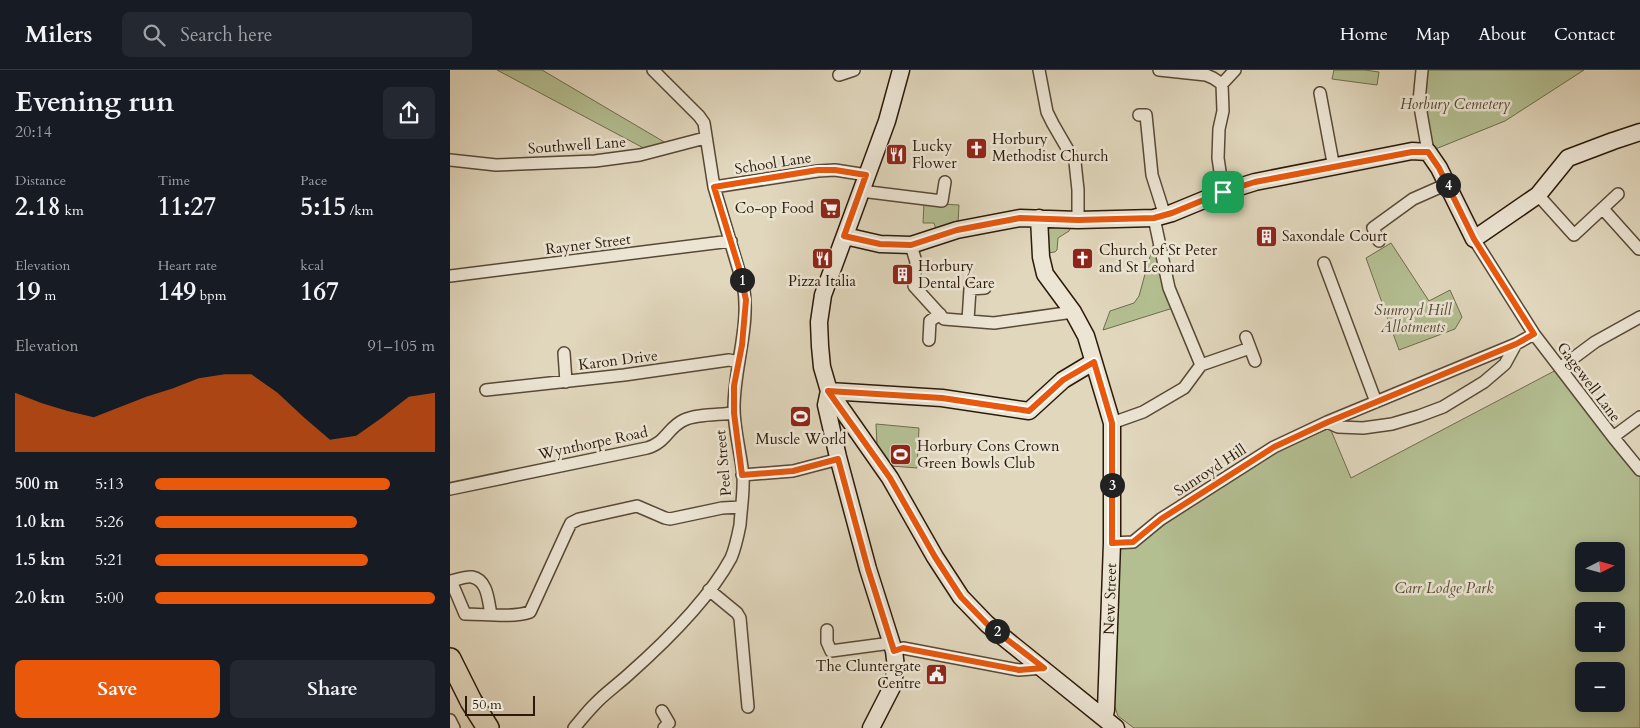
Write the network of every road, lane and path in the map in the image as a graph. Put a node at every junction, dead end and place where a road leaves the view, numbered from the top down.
1 (653, 70) edge
2 (854, 70) edge
3 (901, 70) edge
4 (1039, 70) edge
5 (1159, 70) edge
6 (1235, 70) edge
7 (1422, 70) edge
8 (1178, 71) edge
9 (839, 75) dead end
10 (1222, 84) junction
11 (1320, 93) dead end
12 (1139, 115) dead end
13 (1640, 132) edge
14 (705, 138) junction
15 (1428, 152) junction
16 (450, 160) edge
17 (1334, 168) junction
18 (866, 175) junction
19 (945, 182) dead end
20 (1448, 184) junction
21 (714, 187) junction
22 (869, 192) junction
23 (1223, 192) junction
24 (1538, 194) junction
25 (1618, 194) dead end
26 (1603, 209) junction
27 (1160, 217) junction
28 (1039, 218) junction
29 (1078, 220) junction
30 (844, 236) junction
31 (1474, 239) junction
32 (731, 241) junction
33 (1379, 241) dead end
34 (911, 245) junction
35 (1639, 249) edge
36 (1324, 263) dead end
37 (450, 276) edge
38 (985, 288) dead end
39 (1073, 312) junction
40 (940, 314) junction
41 (1640, 317) edge
42 (968, 320) junction
43 (1534, 334) junction
44 (929, 340) dead end
45 (1516, 344) junction
46 (564, 352) dead end
47 (1255, 361) dead end
48 (739, 362) junction
49 (1094, 362) junction
50 (1201, 365) junction
51 (1560, 368) junction
52 (566, 382) junction
53 (828, 391) junction
54 (492, 392) dead end
55 (1376, 402) junction
56 (734, 413) junction
57 (1640, 416) edge
58 (1328, 422) junction
59 (1112, 423) junction
60 (1613, 437) junction
61 (838, 459) junction
62 (1640, 470) edge
63 (742, 475) junction
64 (450, 489) edge
65 (741, 507) junction
66 (1112, 543) junction
67 (710, 590) junction
68 (491, 614) dead end
69 (827, 630) dead end
70 (744, 645) junction
71 (731, 646) dead end
72 (892, 647) junction
73 (450, 659) edge
74 (1044, 668) junction
75 (748, 707) dead end
76 (662, 711) dead end
77 (450, 720) edge
78 (1110, 723) edge
79 (454, 728) edge
80 (488, 728) edge
81 (574, 728) edge
82 (664, 728) edge
83 (871, 728) edge

1 - 14 street, Peel Street
2 - 9 street
3 - 18 street
4 - 29 street
5 - 8 street
6 - 10 street
7 - 15 street
8 - 10 street
10 - 23 street
11 - 17 street
12 - 27 street
13 - 24 street
14 - 16 street, Southwell Lane
14 - 21 street, Peel Street
15 - 17 street
15 - 20 street
17 - 23 street
18 - 21 street, School Lane
18 - 22 street
19 - 22 street
20 - 31 street
20 - 33 street
21 - 32 street, Peel Street
22 - 30 street
23 - 27 street
24 - 26 street
24 - 31 street
25 - 26 street
26 - 35 street
27 - 29 street
27 - 50 street
28 - 29 street
28 - 34 street
28 - 39 street, New Street
30 - 34 street
30 - 53 street
31 - 43 street, Gagewell Lane
32 - 37 street, Rayner Street
32 - 48 street, Peel Street
34 - 40 street
36 - 55 street
38 - 42 street
39 - 42 street
39 - 49 street, New Street
40 - 42 street
40 - 44 street
41 - 51 street
43 - 45 street, Sunroyd Hill
43 - 51 street, Gagewell Lane
45 - 55 street, Sunroyd Hill
45 - 58 street
46 - 52 street, Karon Drive
47 - 50 street
48 - 52 street, Karon Drive
48 - 56 street, Peel Street
49 - 53 street
49 - 59 street, New Street
50 - 59 street
51 - 60 street, Gagewell Lane
52 - 54 street, Karon Drive
53 - 61 street
53 - 74 street
55 - 58 street, Sunroyd Hill
56 - 63 street, Peel Street
56 - 64 street, Wynthorpe Road
57 - 60 street
58 - 66 street, Sunroyd Hill
59 - 66 street, New Street
60 - 62 street, Gagewell Lane
61 - 63 street
61 - 72 street
63 - 65 street, Peel Street
65 - 67 street, Peel Street
65 - 68 street
66 - 78 street, New Street
67 - 70 street
67 - 81 street, Peel Street
69 - 72 street
70 - 71 street
70 - 75 street
72 - 74 street
72 - 83 street
73 - 80 highway
74 - 78 street
76 - 82 street
77 - 79 street

